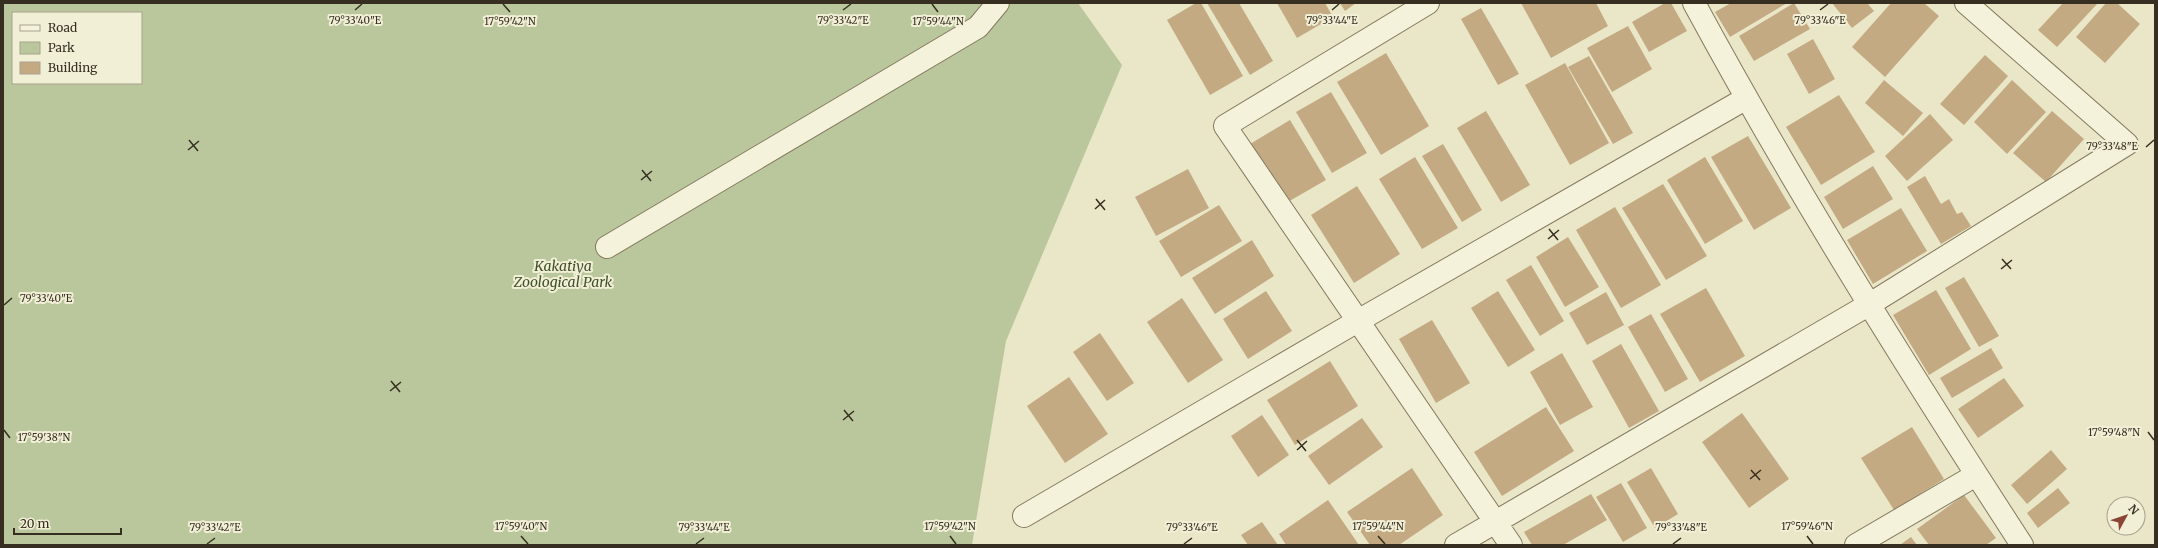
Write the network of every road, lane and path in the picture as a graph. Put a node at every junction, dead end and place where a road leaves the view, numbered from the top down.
1 (998, 3) edge
2 (1428, 3) edge
3 (1694, 3) edge
4 (1966, 3) edge
5 (1745, 98) junction
6 (607, 247) dead end
7 (1870, 304) junction
8 (1356, 322) junction
9 (1976, 475) junction
10 (1024, 516) dead end
11 (1496, 522) junction
12 (1456, 545) edge
13 (1511, 545) edge
14 (1856, 545) edge
15 (2022, 545) edge

1 - 6 street
2 - 8 street
3 - 5 street
4 - 7 street
5 - 7 street
5 - 8 street
7 - 9 street
7 - 11 street
8 - 10 street
8 - 11 street
9 - 14 street
9 - 15 street
11 - 12 street
11 - 13 street

